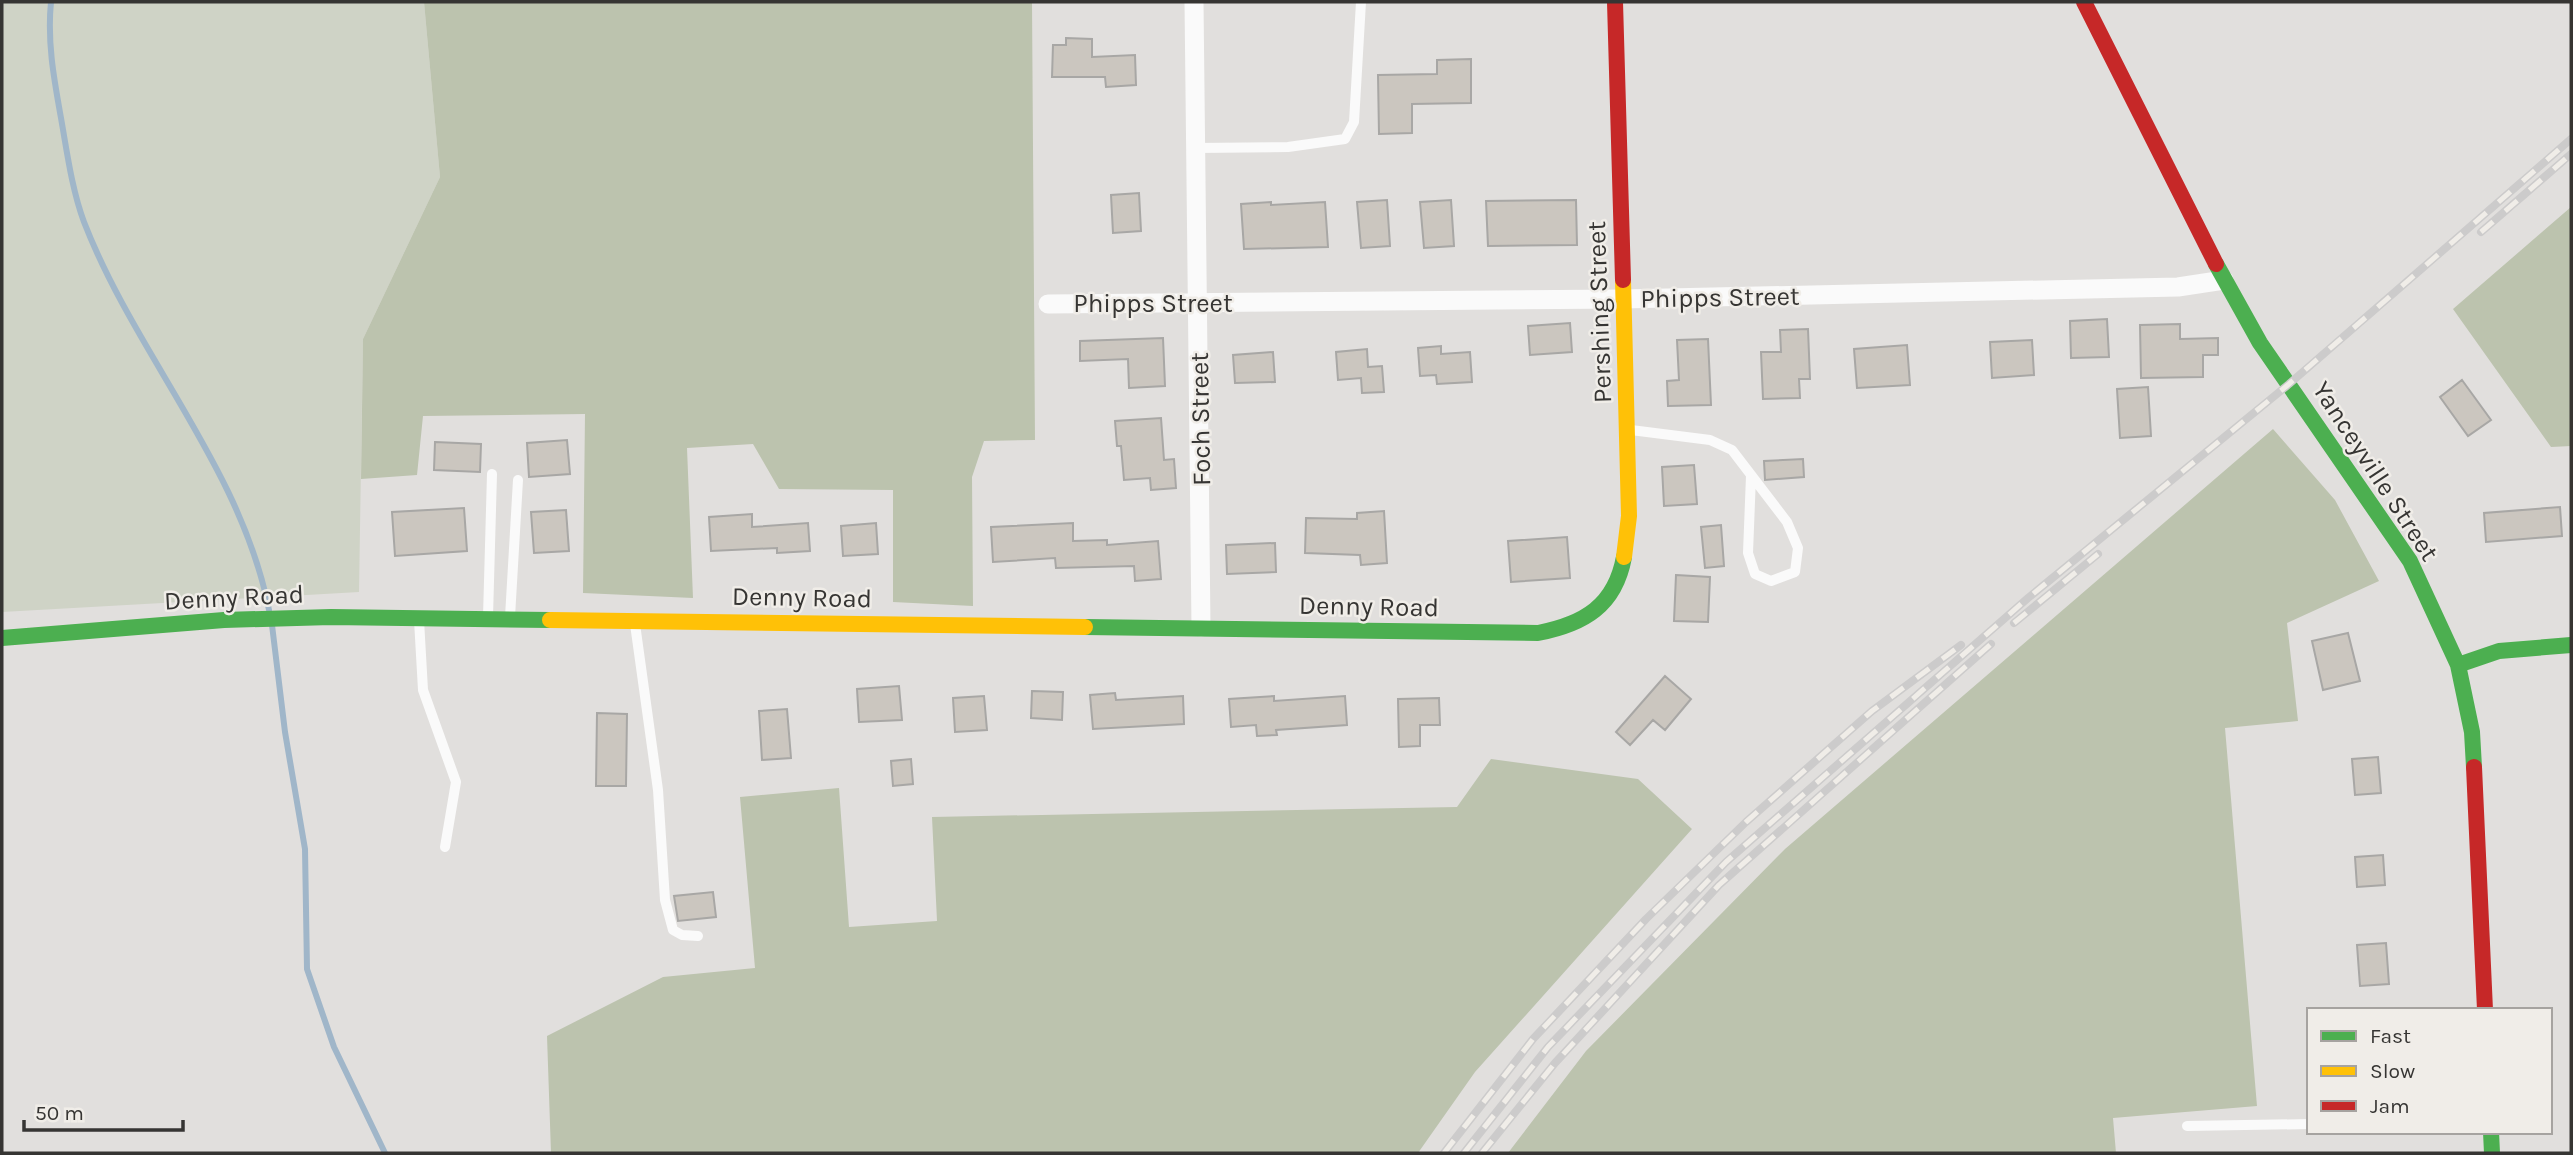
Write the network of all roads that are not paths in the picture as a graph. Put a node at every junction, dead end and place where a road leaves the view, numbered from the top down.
1 (1194, 2) edge
2 (1361, 2) edge
3 (1615, 2) edge
4 (2084, 2) edge
5 (1196, 148) junction
6 (2224, 280) junction
7 (1622, 299) junction
8 (1199, 303) junction
9 (1048, 304) dead end
10 (1627, 430) junction
11 (492, 474) dead end
12 (1751, 476) junction
13 (518, 480) dead end
14 (1599, 614) joint
15 (419, 617) junction
16 (488, 618) junction
17 (510, 618) junction
18 (635, 620) junction
19 (1201, 627) junction
20 (2, 638) edge
21 (2571, 645) edge
22 (2458, 665) junction
23 (445, 847) dead end
24 (698, 936) dead end
25 (2485, 1008) edge
26 (2307, 1124) edge
27 (2187, 1126) dead end
28 (2491, 1134) edge
29 (2492, 1153) edge

1 - 5 street, Foch Street
2 - 5 lane
3 - 7 street, Pershing Street
4 - 6 street, Yanceyville Street
5 - 8 street, Foch Street
6 - 7 street, Phipps Street
6 - 22 street, Yanceyville Street
7 - 8 street, Phipps Street
7 - 10 street, Pershing Street
8 - 9 street, Phipps Street
8 - 19 street, Foch Street
10 - 12 lane
10 - 14 street, Pershing Street
11 - 16 lane
12 - 12 lane
13 - 17 lane
14 - 19 street, Denny Road
15 - 16 street, Denny Road
15 - 20 street, Denny Road
15 - 23 lane
16 - 17 street, Denny Road
17 - 18 street, Denny Road
18 - 19 street, Denny Road
18 - 24 lane
21 - 22 street
22 - 25 street, Yanceyville Street
26 - 27 lane
28 - 29 street

